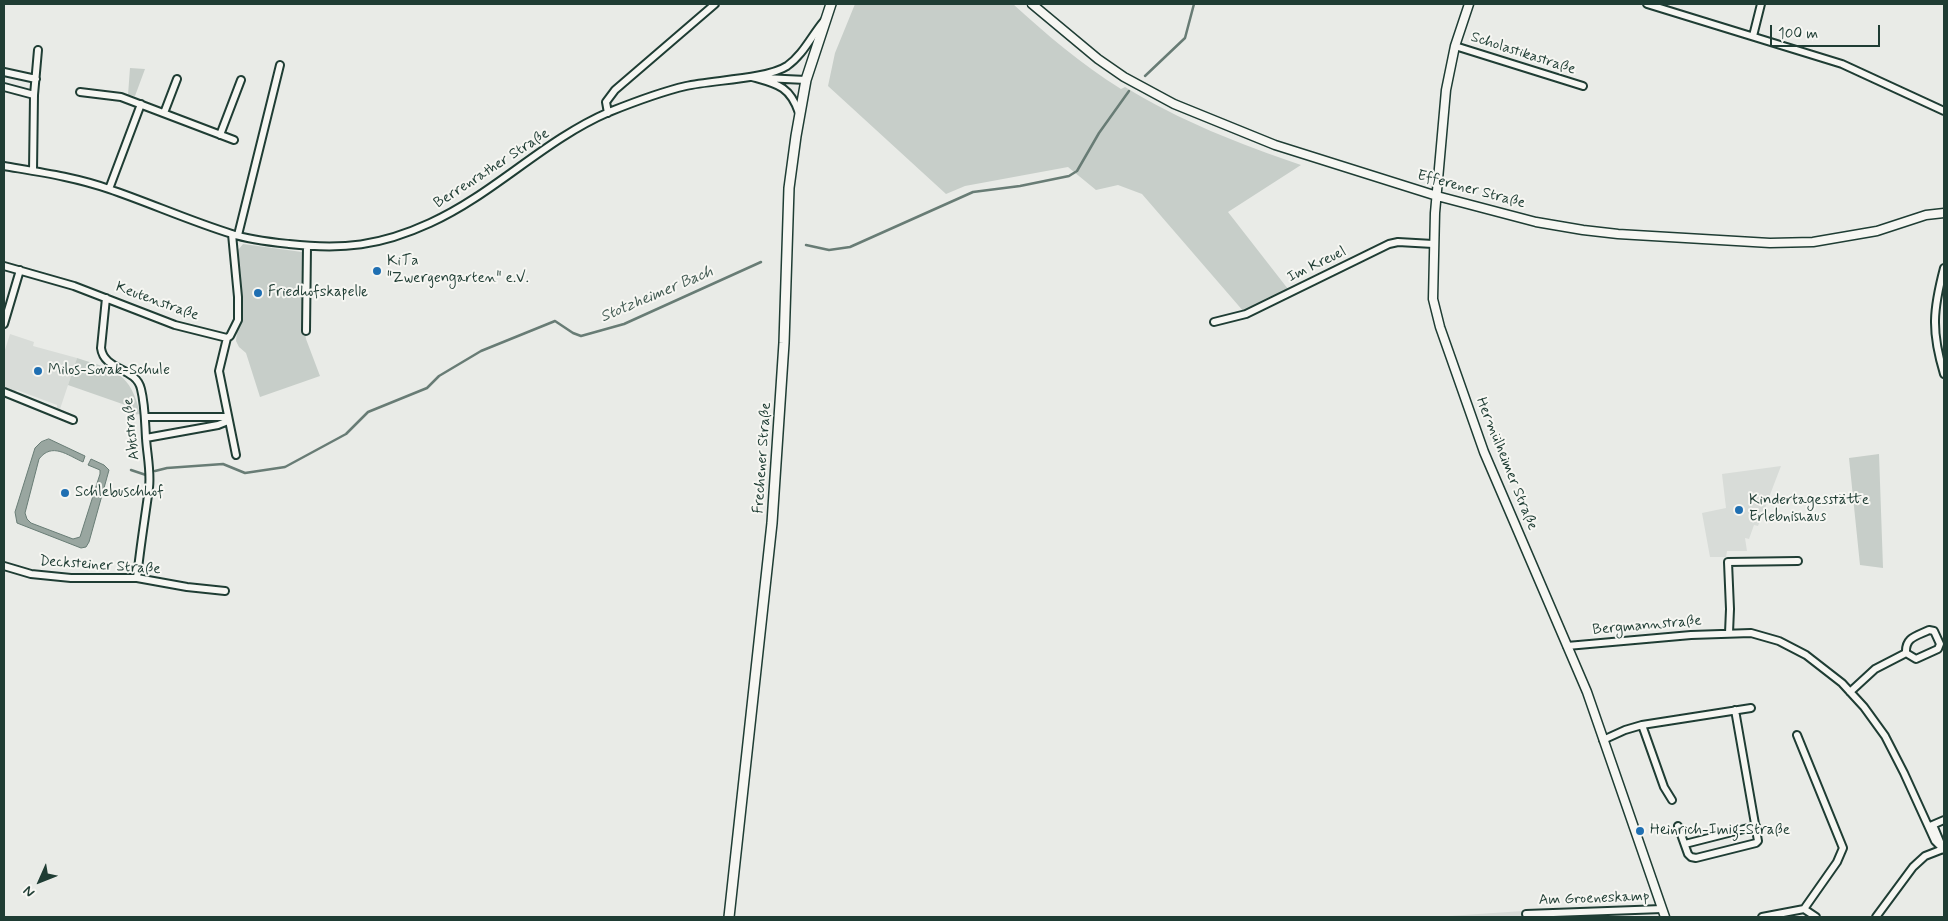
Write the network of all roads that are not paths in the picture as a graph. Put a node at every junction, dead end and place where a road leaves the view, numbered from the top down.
1 (715, 4) edge
2 (831, 4) edge
3 (1032, 4) edge
4 (1469, 4) edge
5 (1648, 4) edge
6 (1761, 4) edge
7 (824, 21) junction
8 (1753, 36) junction
9 (1455, 46) junction
10 (38, 50) dead end
11 (280, 66) dead end
12 (4, 72) edge
13 (750, 77) junction
14 (36, 79) junction
15 (177, 79) dead end
16 (242, 80) dead end
17 (806, 80) junction
18 (1583, 86) dead end
19 (4, 87) edge
20 (80, 92) dead end
21 (34, 95) junction
22 (141, 104) junction
23 (1944, 111) edge
24 (164, 113) junction
25 (608, 113) junction
26 (799, 113) junction
27 (220, 135) junction
28 (234, 140) dead end
29 (4, 166) edge
30 (33, 171) junction
31 (109, 189) junction
32 (1437, 196) junction
33 (1944, 213) edge
34 (235, 235) junction
35 (1433, 244) junction
36 (307, 246) junction
37 (4, 266) edge
38 (1944, 268) edge
39 (20, 270) junction
40 (106, 298) junction
41 (1214, 322) dead end
42 (4, 324) edge
43 (306, 331) dead end
44 (227, 338) junction
45 (1944, 374) edge
46 (4, 392) edge
47 (145, 417) junction
48 (227, 419) junction
49 (73, 420) dead end
50 (146, 438) junction
51 (236, 455) dead end
52 (1798, 561) dead end
53 (4, 566) edge
54 (137, 578) junction
55 (225, 591) dead end
56 (1729, 633) junction
57 (1567, 646) junction
58 (1906, 653) junction
59 (1850, 692) junction
60 (1750, 708) dead end
61 (1735, 710) junction
62 (1642, 725) junction
63 (1797, 735) dead end
64 (1603, 740) junction
65 (1672, 800) dead end
66 (1944, 820) edge
67 (1678, 826) dead end
68 (1756, 826) junction
69 (1931, 826) junction
70 (1684, 844) junction
71 (1944, 849) edge
72 (1804, 909) junction
73 (1663, 913) edge
74 (1526, 914) dead end
75 (729, 917) edge
76 (1762, 917) edge
77 (1816, 917) edge
78 (1876, 917) edge

1 - 25 street
2 - 7 main road, Frechener Straße
3 - 32 street, Efferener Straße
4 - 9 street, Hermülheimer Straße
5 - 8 street
6 - 8 street
7 - 13 street, Berrenrather Straße
7 - 17 main road, Frechener Straße
8 - 23 street
9 - 18 street, Scholastikastraße
9 - 32 street, Hermülheimer Straße
10 - 14 street
11 - 34 street
12 - 14 street
13 - 17 street, Berrenrather Straße
13 - 25 street, Berrenrather Straße
13 - 26 street, Berrenrather Straße
14 - 21 street
15 - 24 street
16 - 27 street
17 - 26 main road, Frechener Straße
19 - 21 street
20 - 22 street
21 - 30 street
22 - 24 street
22 - 31 street
24 - 27 street
25 - 36 street, Berrenrather Straße
26 - 75 main road, Frechener Straße
27 - 28 street
29 - 30 street, Berrenrather Straße
30 - 31 street, Berrenrather Straße
31 - 34 street, Berrenrather Straße
32 - 33 street, Efferener Straße
32 - 35 street, Hermülheimer Straße
34 - 36 street, Berrenrather Straße
34 - 44 street
35 - 41 street, Im Kreuel
35 - 57 street, Hermülheimer Straße
36 - 43 street
37 - 39 street, Keutenstraße
38 - 45 street
39 - 40 street, Keutenstraße
39 - 42 street
40 - 44 street, Keutenstraße
40 - 47 street, Abtstraße
44 - 48 street
46 - 49 street
47 - 48 street
47 - 50 street, Abtstraße
48 - 50 street
48 - 51 street
50 - 54 street, Abtstraße
52 - 56 street
53 - 54 street, Decksteiner Straße
54 - 55 street, Decksteiner Straße
56 - 57 street, Bergmannstraße
56 - 59 street, Bergmannstraße
57 - 64 street, Hermülheimer Straße
58 - 58 street
58 - 59 street
59 - 69 street, Bergmannstraße
60 - 61 street
61 - 62 street
61 - 68 street
62 - 64 street
62 - 65 street
63 - 72 street
64 - 73 street, Hermülheimer Straße
66 - 69 street
67 - 70 street
68 - 70 street
68 - 70 street
69 - 71 street, Bergmannstraße
69 - 71 street, Bergmannstraße
71 - 78 street
72 - 76 street
72 - 77 street
73 - 74 street, Am Groeneskamp

